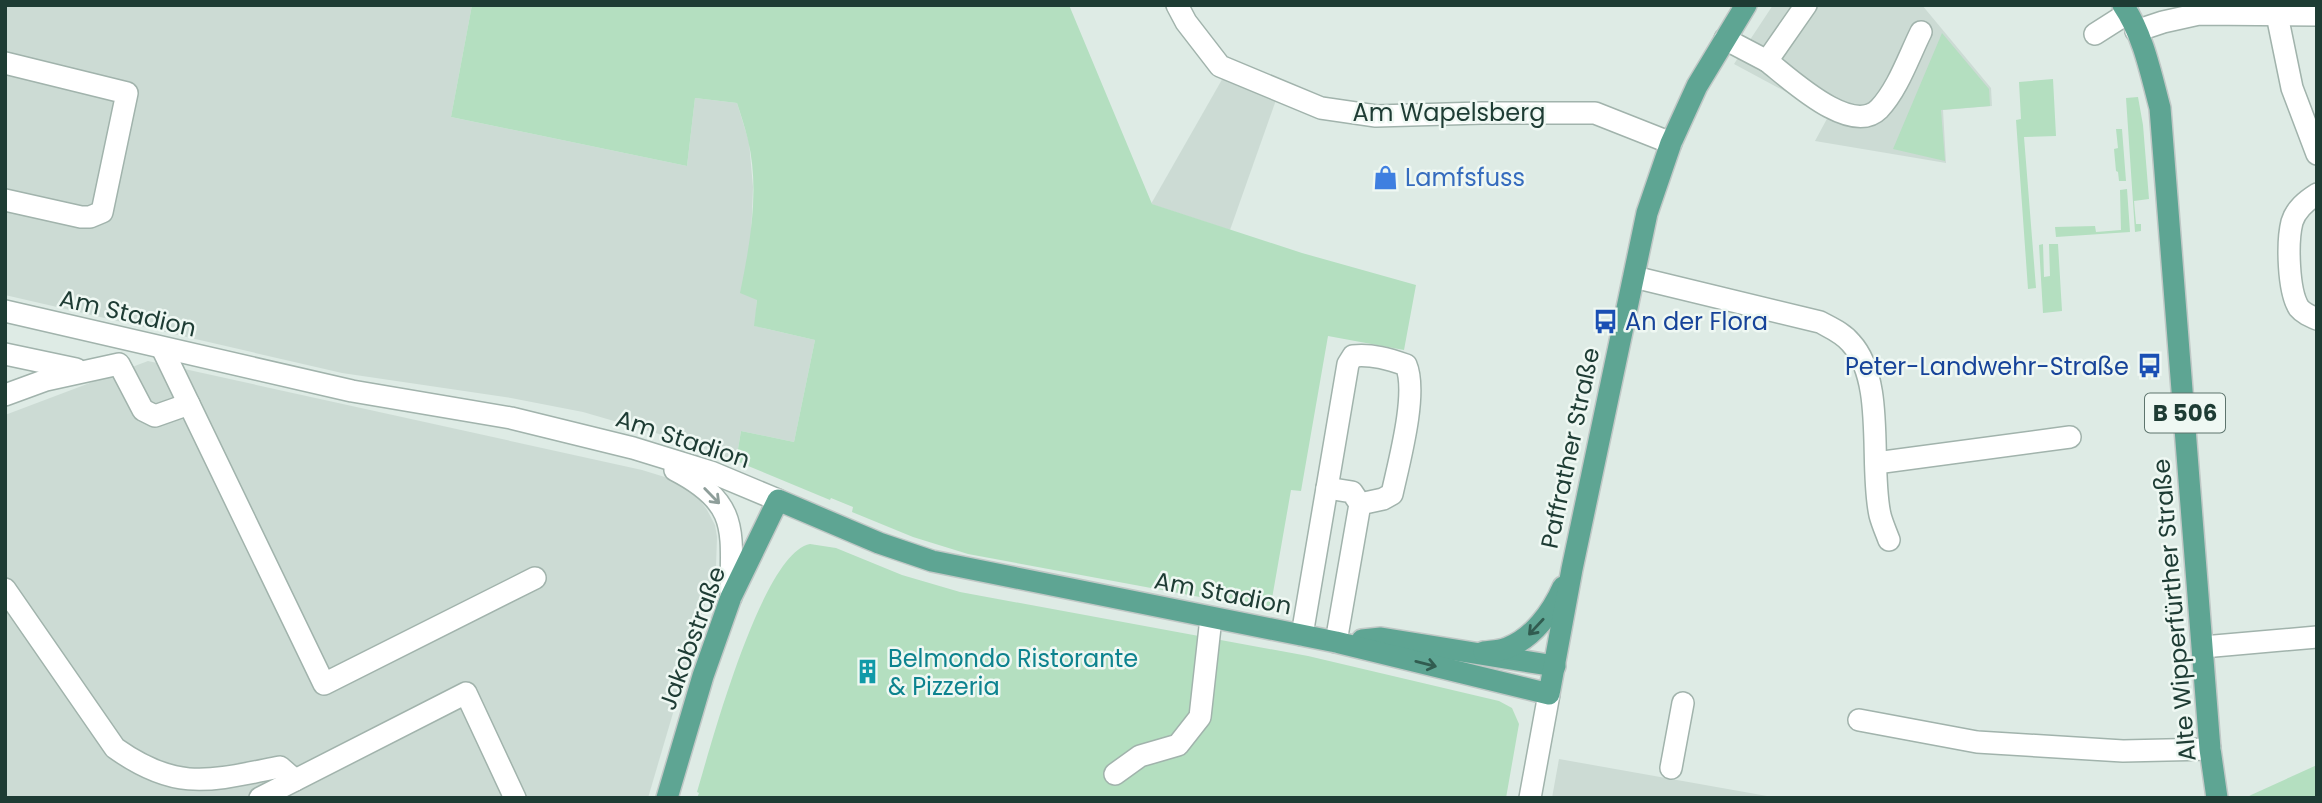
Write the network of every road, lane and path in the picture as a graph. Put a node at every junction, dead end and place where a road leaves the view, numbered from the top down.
1 (1177, 5) edge
2 (1746, 5) edge
3 (1806, 5) edge
4 (2221, 10) edge
5 (2277, 15) junction
6 (2317, 15) edge
7 (2129, 16) edge
8 (1921, 32) dead end
9 (2095, 34) dead end
10 (1725, 39) junction
11 (1767, 61) junction
12 (5, 63) edge
13 (1671, 144) junction
14 (2317, 154) edge
15 (2317, 194) edge
16 (5, 200) edge
17 (1634, 277) junction
18 (5, 311) edge
19 (2317, 319) edge
20 (162, 348) junction
21 (5, 354) edge
22 (82, 370) junction
23 (5, 395) edge
24 (189, 404) junction
25 (2070, 437) dead end
26 (633, 448) junction
27 (1877, 463) junction
28 (1327, 488) junction
29 (778, 500) junction
30 (1360, 504) junction
31 (1889, 540) dead end
32 (1572, 569) junction
33 (535, 578) dead end
34 (5, 589) edge
35 (731, 597) junction
36 (1211, 618) junction
37 (1302, 635) junction
38 (2317, 637) edge
39 (1336, 642) junction
40 (2203, 647) junction
41 (1471, 653) junction
42 (1555, 666) junction
43 (1549, 694) junction
44 (1683, 703) dead end
45 (1859, 719) dead end
46 (2210, 749) junction
47 (1671, 768) dead end
48 (1115, 774) dead end
49 (295, 780) junction
50 (260, 798) edge
51 (515, 798) edge
52 (667, 798) edge
53 (1530, 798) edge
54 (2217, 798) edge

1 - 13 street, Am Wapelsberg
2 - 10 main road, Paffrather Straße
3 - 11 street
4 - 5 street
4 - 7 street
5 - 6 street
5 - 14 street
7 - 9 street
7 - 40 main road, Alte Wipperfürther Straße / B 506
8 - 11 street
10 - 11 street
10 - 13 main road, Paffrather Straße
12 - 16 street
13 - 17 main road, Paffrather Straße
15 - 19 street
17 - 27 street
17 - 32 main road, Paffrather Straße
18 - 20 street, Am Stadion
20 - 24 street
20 - 26 street, Am Stadion
21 - 22 street
22 - 23 street
22 - 24 street
24 - 33 street
25 - 27 street
26 - 29 street, Am Stadion
26 -> 35 street
27 - 31 street
28 - 30 street
28 - 30 street
28 - 37 street
29 - 35 main road, Jakobstraße
29 - 36 main road, Am Stadion
30 - 39 street
32 -> 41 main road
32 - 42 main road, Paffrather Straße
34 - 49 street
35 - 52 main road, Jakobstraße
36 - 37 main road, Am Stadion
36 - 48 street
37 - 39 main road, Am Stadion
38 - 40 street
39 - 41 main road, Am Stadion
39 -> 43 main road, Am Stadion
40 - 46 main road, Alte Wipperfürther Straße / B 506
41 - 42 main road, Am Stadion
42 - 43 main road, Paffrather Straße
43 - 53 street, Paffrather Straße
44 - 47 street
45 - 46 street
46 - 54 main road, Alte Wipperfürther Straße / B 506
49 - 50 street
49 - 51 street

